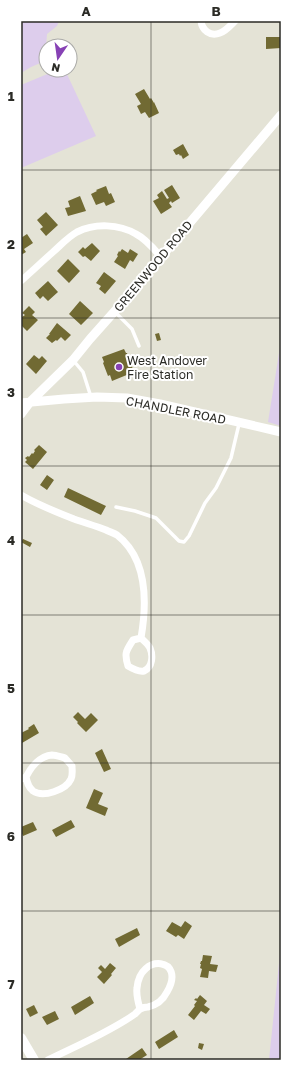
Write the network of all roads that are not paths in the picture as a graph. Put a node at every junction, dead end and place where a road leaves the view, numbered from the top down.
1 (201, 21) edge
2 (235, 21) edge
3 (281, 115) edge
4 (161, 257) junction
5 (21, 281) edge
6 (114, 312) junction
7 (139, 346) dead end
8 (73, 360) junction
9 (91, 397) junction
10 (26, 402) edge
11 (21, 414) edge
12 (239, 423) junction
13 (281, 432) edge
14 (21, 495) edge
15 (116, 507) dead end
16 (141, 638) junction
17 (23, 778) edge
18 (140, 1009) junction
19 (21, 1038) edge
20 (34, 1060) edge
21 (48, 1060) edge

1 - 2 street
3 - 4 street, GREENWOOD ROAD
4 - 5 street
4 - 6 street, GREENWOOD ROAD
6 - 7 lane
6 - 8 street, GREENWOOD ROAD
8 - 9 lane
8 - 10 street, GREENWOOD ROAD
9 - 10 street, CHANDLER ROAD
9 - 12 street, CHANDLER ROAD
10 - 11 street, GREENWOOD ROAD
12 - 13 street, CHANDLER ROAD
12 - 15 lane
14 - 16 street
16 - 16 street
17 - 17 street
18 - 18 street
18 - 21 street
19 - 20 main road

